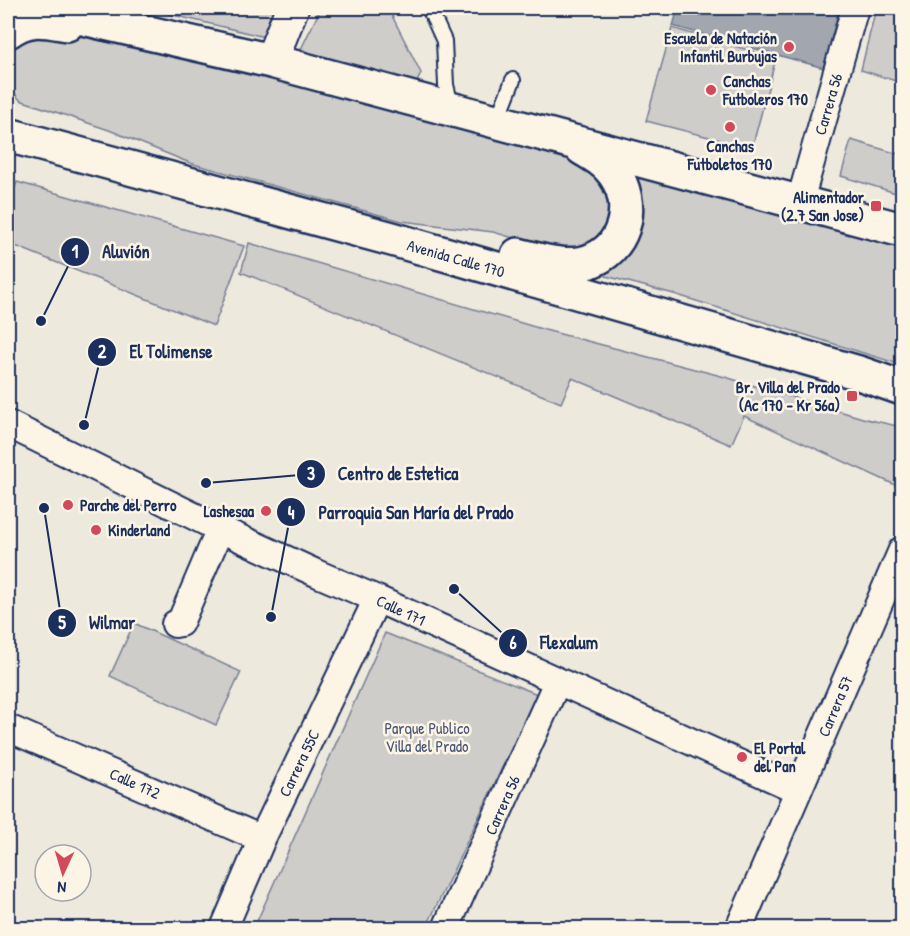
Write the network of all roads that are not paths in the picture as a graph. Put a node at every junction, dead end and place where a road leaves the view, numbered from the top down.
1 (39, 8) edge
2 (292, 8) edge
3 (429, 8) edge
4 (855, 8) edge
5 (8, 31) edge
6 (173, 38) junction
7 (271, 60) junction
8 (513, 80) dead end
9 (452, 109) junction
10 (8, 110) edge
11 (497, 121) junction
12 (8, 135) edge
13 (568, 140) junction
14 (82, 155) junction
15 (800, 201) junction
16 (903, 230) edge
17 (392, 239) junction
18 (903, 388) edge
19 (8, 424) edge
20 (220, 529) junction
21 (903, 550) edge
22 (377, 599) junction
23 (175, 624) dead end
24 (557, 682) junction
25 (8, 728) edge
26 (798, 790) junction
27 (262, 839) junction
28 (224, 928) edge
29 (447, 928) edge
30 (738, 928) edge

1 - 6 main road
2 - 7 street
3 - 9 lane
4 - 15 street, Carrera 56
5 - 6 main road
6 - 7 main road
7 - 9 main road
8 - 11 lane
9 - 11 main road
10 - 14 main road
11 - 13 main road
12 - 14 main road, Avenida Calle 170
13 - 15 main road
13 - 17 main road
14 - 17 main road, Avenida Calle 170
15 - 16 main road
17 - 18 main road, Avenida Calle 170
19 - 20 street, Calle 171
20 - 22 street, Calle 171
20 - 23 street
21 - 26 street, Carrera 57
22 - 24 street, Calle 171
22 - 27 street, Carrera 55C
24 - 26 street, Calle 171
24 - 29 street, Carrera 56
25 - 27 street, Calle 172
26 - 30 street, Carrera 57
27 - 28 street, Carrera 55C

